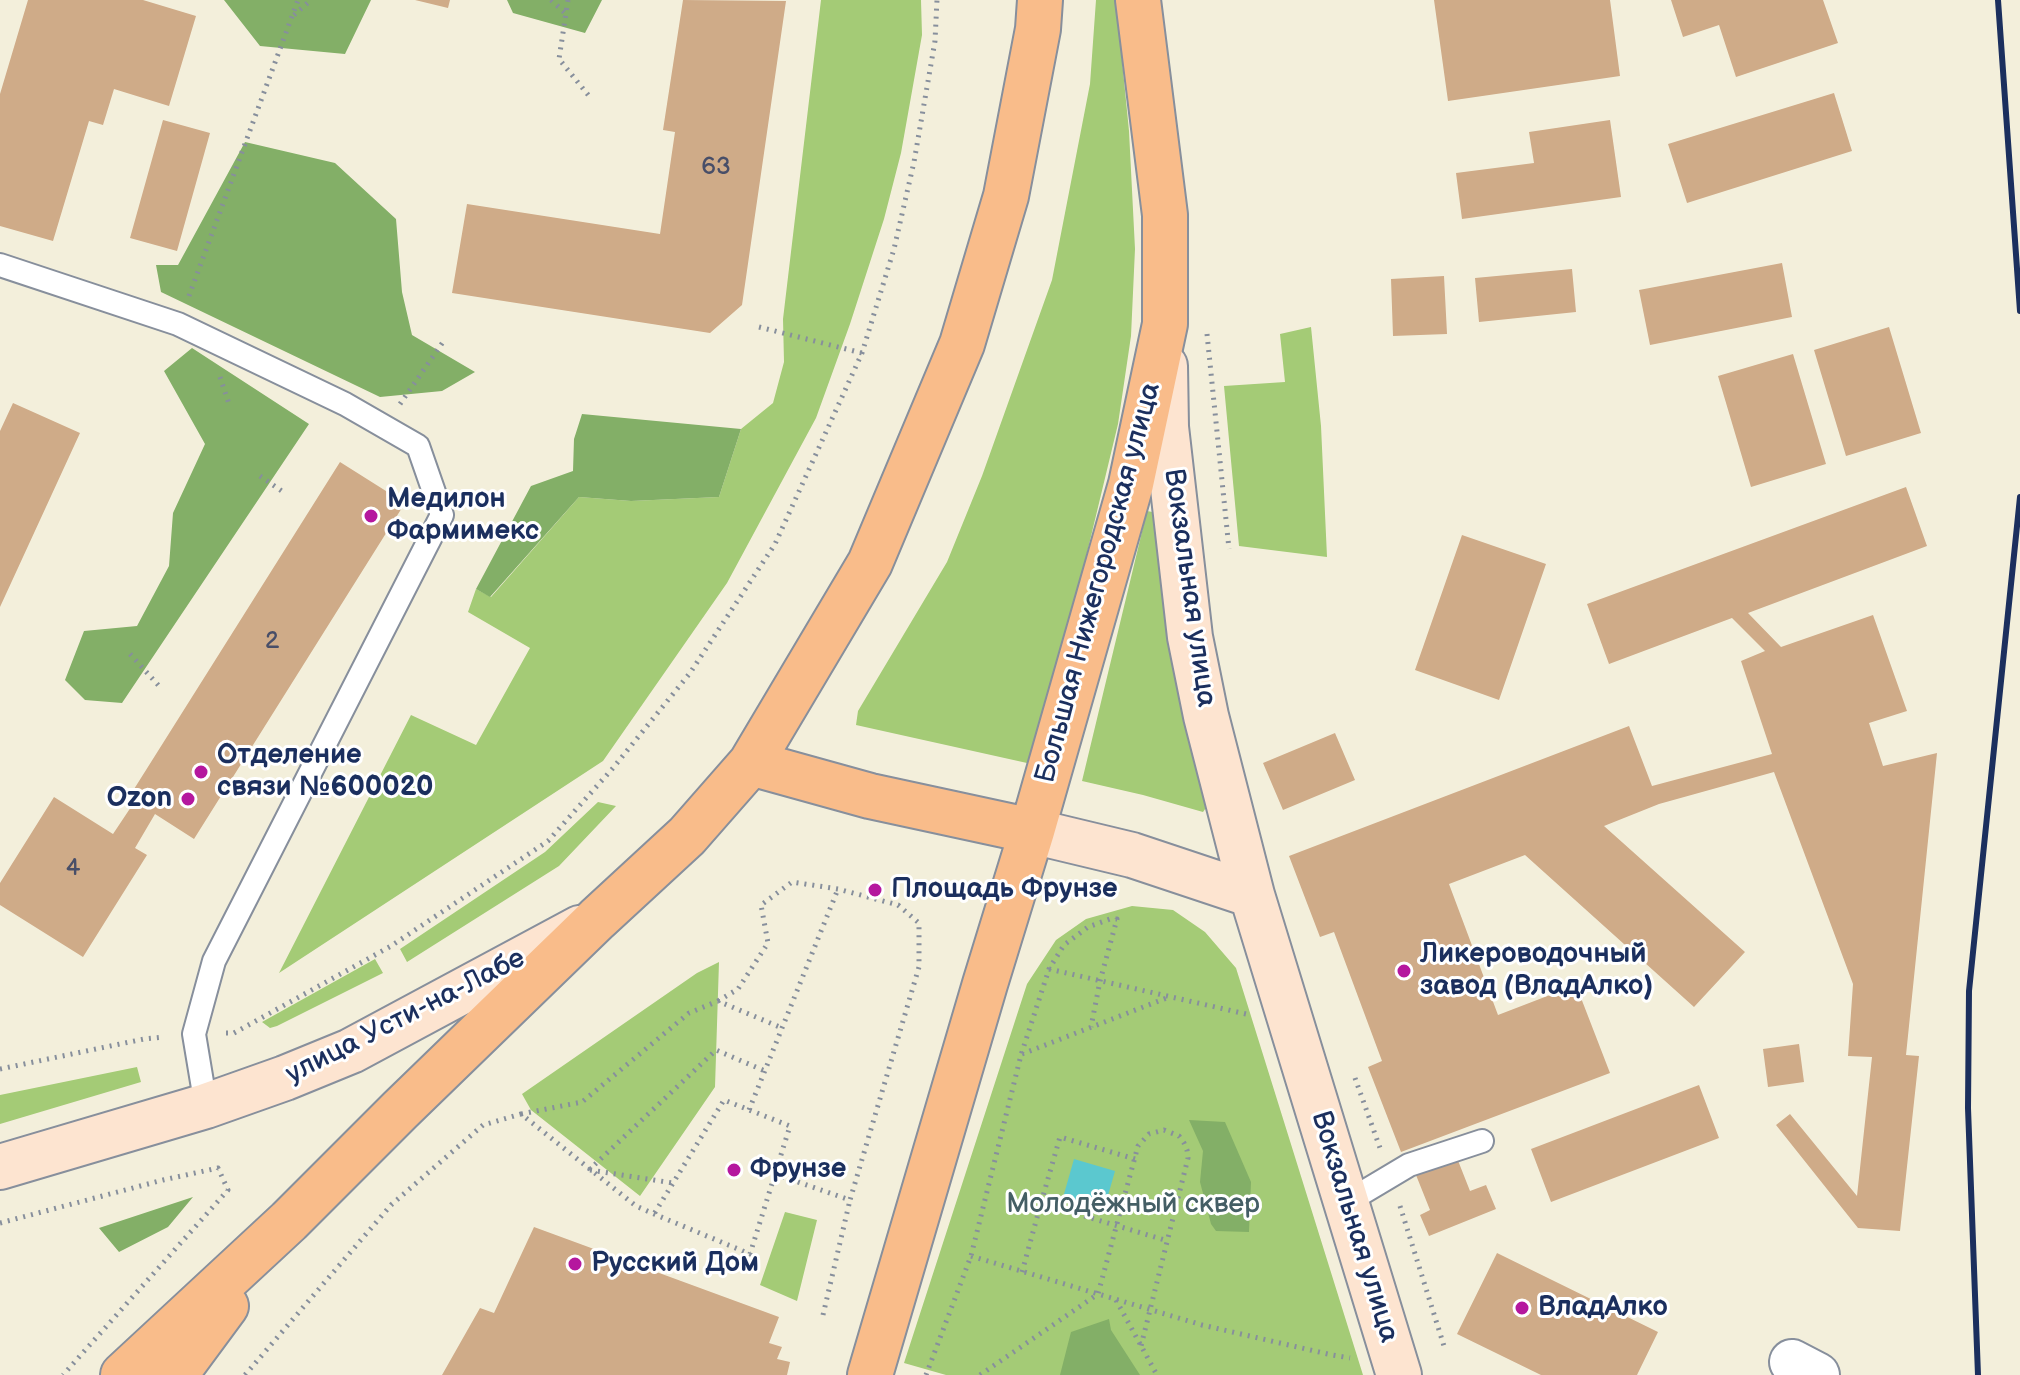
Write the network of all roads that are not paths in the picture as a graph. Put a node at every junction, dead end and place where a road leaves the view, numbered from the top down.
1 (1040, 0) edge
2 (1138, 0) edge
3 (0, 265) edge
4 (1165, 324) junction
5 (751, 763) junction
6 (1032, 831) junction
7 (1252, 895) junction
8 (597, 919) junction
9 (206, 1106) junction
10 (1482, 1141) dead end
11 (0, 1167) edge
12 (1347, 1202) junction
13 (289, 1221) junction
14 (123, 1375) edge
15 (175, 1375) edge
16 (870, 1375) edge
17 (1399, 1375) edge

1 - 5 main road
2 - 4 main road, Большая Нижегородская улица
3 - 9 lane
4 - 6 main road, Большая Нижегородская улица
4 - 7 main road, Вокзальная улица
5 - 6 main road
5 - 8 main road, улица Усти-на-Лабе
6 - 7 main road
6 - 16 main road, Большая Нижегородская улица
7 - 12 main road, Вокзальная улица
8 - 9 main road, улица Усти-на-Лабе
8 - 13 main road
9 - 11 main road, улица Усти-на-Лабе
10 - 12 lane
12 - 17 main road, Вокзальная улица
13 - 14 main road
13 - 15 main road

